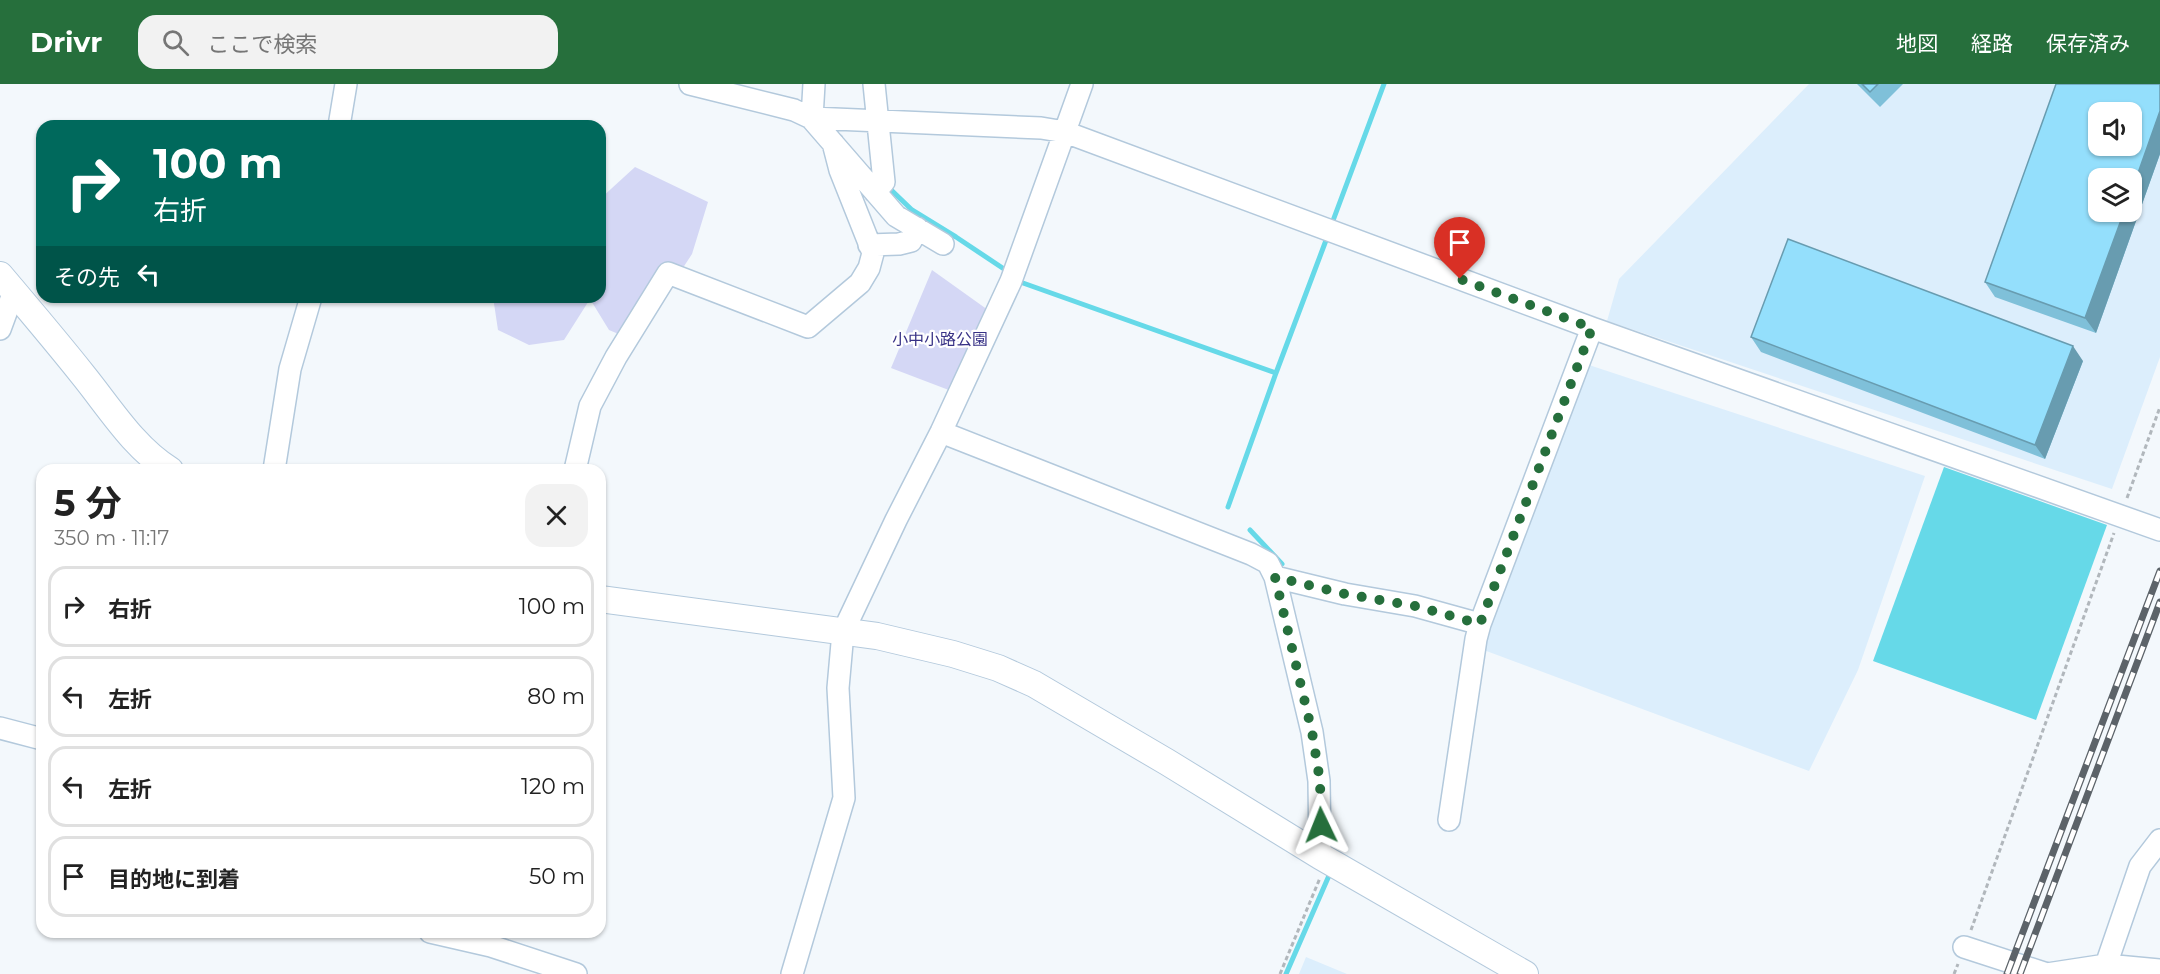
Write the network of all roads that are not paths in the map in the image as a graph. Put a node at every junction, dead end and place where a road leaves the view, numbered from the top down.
1 (346, 84) edge
2 (690, 84) edge
3 (814, 84) edge
4 (874, 84) edge
5 (1082, 84) edge
6 (340, 120) edge
7 (878, 121) junction
8 (1065, 132) junction
9 (833, 143) junction
10 (875, 192) junction
11 (916, 228) junction
12 (943, 244) dead end
13 (869, 245) junction
14 (7, 283) edge
15 (309, 303) edge
16 (1592, 328) junction
17 (0, 329) edge
18 (941, 432) junction
19 (162, 464) edge
20 (275, 464) edge
21 (576, 464) edge
22 (2160, 530) edge
23 (1275, 577) junction
24 (606, 600) edge
25 (1480, 624) junction
26 (843, 632) junction
27 (0, 728) edge
28 (36, 737) edge
29 (1449, 820) dead end
30 (2160, 840) edge
31 (1320, 856) junction
32 (456, 938) edge
33 (1964, 947) road end
34 (2106, 965) junction
35 (2160, 970) edge
36 (576, 974) edge
37 (792, 974) edge
38 (1525, 974) edge
39 (2047, 974) edge

1 - 6 street
2 - 9 street
3 - 7 street
4 - 7 street
5 - 8 street
7 - 8 street
7 - 10 street
8 - 16 street
8 - 18 street
9 - 10 street
9 - 13 street
10 - 11 street
11 - 12 street
11 - 13 street
13 - 21 street
14 - 17 street
14 - 19 street
15 - 20 street
16 - 22 street
16 - 25 street
18 - 23 street
18 - 26 street
23 - 25 street
23 - 31 street
24 - 26 street
25 - 29 street
26 - 31 street
26 - 37 street
27 - 28 street
30 - 34 street
31 - 38 street
32 - 36 street
33 - 39 street
34 - 35 street
34 - 39 street

